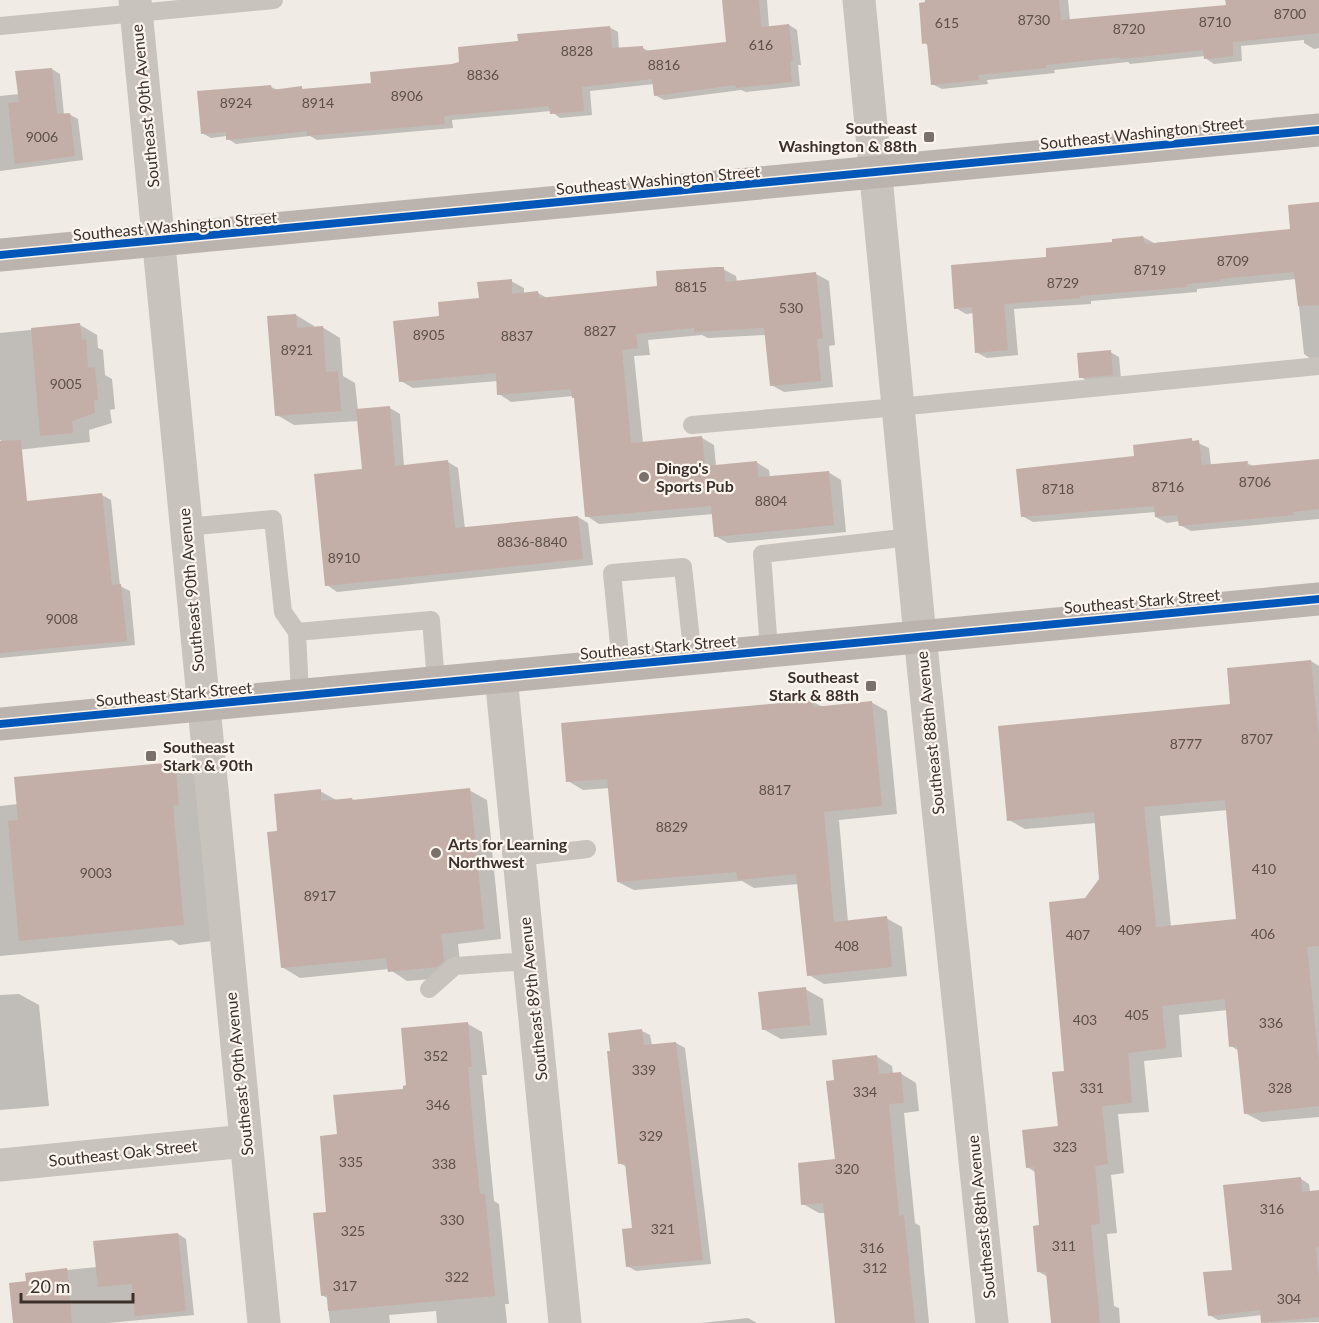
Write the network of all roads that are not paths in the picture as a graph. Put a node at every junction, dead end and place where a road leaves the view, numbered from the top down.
1 (274, 0) edge
2 (859, 0) edge
3 (135, 7) edge
4 (0, 26) edge
5 (1319, 130) edge
6 (876, 172) junction
7 (159, 241) junction
8 (0, 255) edge
9 (1319, 366) edge
10 (898, 407) junction
11 (692, 425) dead end
12 (186, 527) junction
13 (910, 537) junction
14 (1319, 598) edge
15 (297, 632) junction
16 (920, 636) junction
17 (769, 650) junction
18 (693, 658) junction
19 (621, 665) junction
20 (501, 676) junction
21 (436, 682) junction
22 (300, 695) junction
23 (202, 704) junction
24 (0, 724) edge
25 (587, 849) dead end
26 (519, 857) junction
27 (529, 961) junction
28 (429, 989) dead end
29 (246, 1141) junction
30 (0, 1165) edge
31 (264, 1323) edge
32 (565, 1323) edge
33 (992, 1323) edge

1 - 3 lane
2 - 6 street, Southeast 88th Avenue
3 - 4 lane
3 - 7 street, Southeast 90th Avenue
5 - 6 main road, Southeast Washington Street
6 - 7 main road, Southeast Washington Street
6 - 10 street, Southeast 88th Avenue
7 - 8 main road, Southeast Washington Street
7 - 12 street, Southeast 90th Avenue
9 - 10 lane
10 - 11 lane
10 - 13 street, Southeast 88th Avenue
12 - 15 lane
12 - 23 street, Southeast 90th Avenue
13 - 16 street, Southeast 88th Avenue
13 - 17 lane
14 - 16 main road, Southeast Stark Street
15 - 21 lane
15 - 22 lane
16 - 17 main road, Southeast Stark Street
16 - 33 street, Southeast 88th Avenue
17 - 18 main road, Southeast Stark Street
18 - 19 main road, Southeast Stark Street
18 - 19 lane
19 - 20 main road, Southeast Stark Street
20 - 21 main road, Southeast Stark Street
20 - 26 street, Southeast 89th Avenue
21 - 22 main road, Southeast Stark Street
22 - 23 main road, Southeast Stark Street
23 - 24 main road, Southeast Stark Street
23 - 29 street, Southeast 90th Avenue
25 - 26 lane
26 - 27 street, Southeast 89th Avenue
27 - 28 lane
27 - 32 street, Southeast 89th Avenue
29 - 30 street, Southeast Oak Street
29 - 31 street, Southeast 90th Avenue

